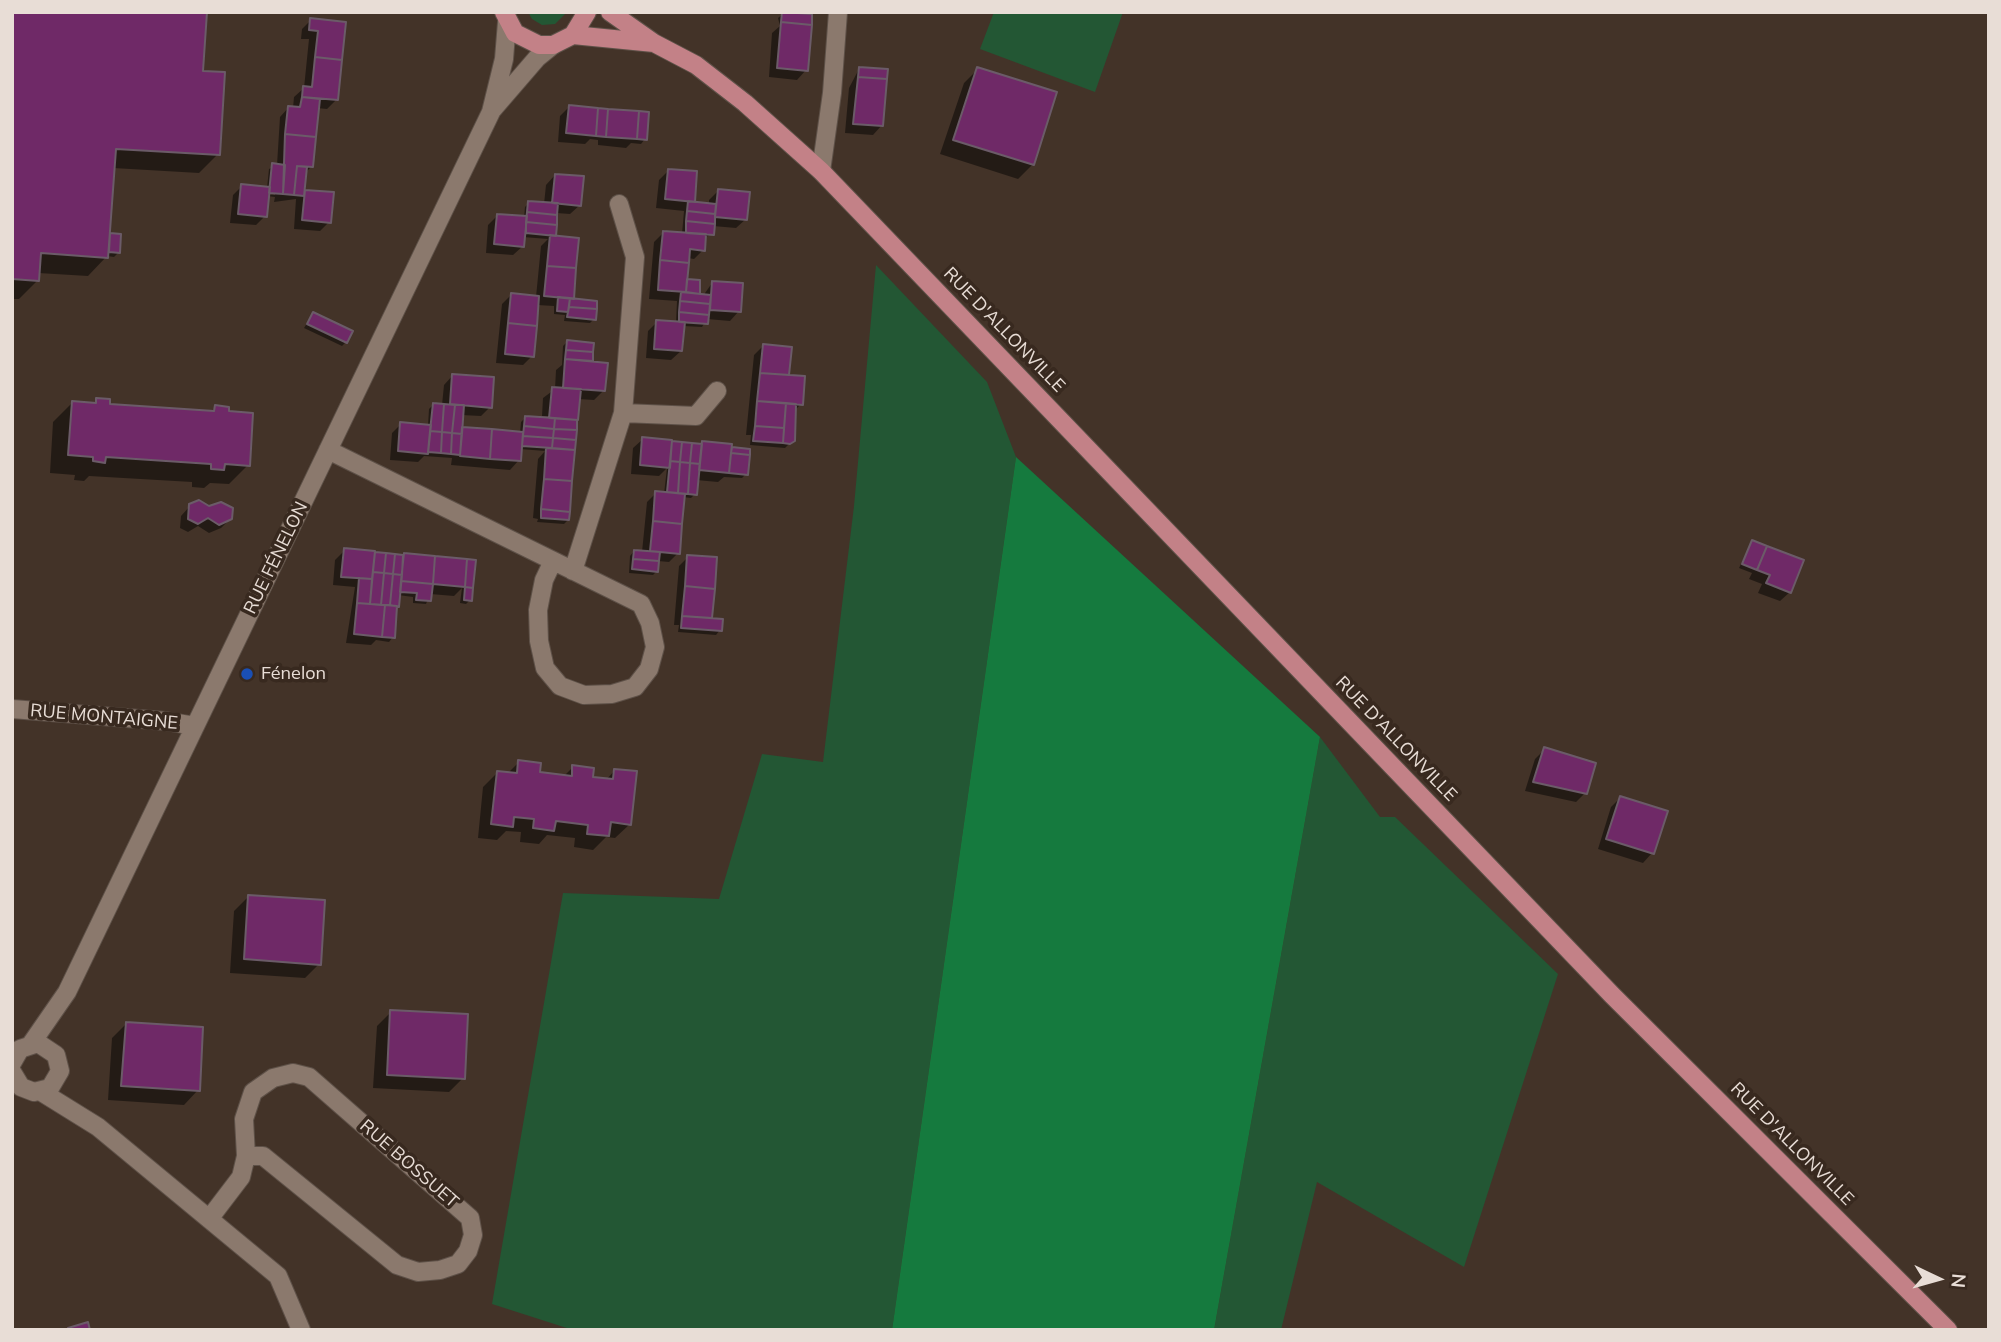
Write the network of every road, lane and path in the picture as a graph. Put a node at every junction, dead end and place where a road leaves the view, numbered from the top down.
1 (587, 12) edge
2 (610, 12) edge
3 (838, 12) edge
4 (505, 17) edge
5 (573, 35) junction
6 (654, 43) junction
7 (552, 45) junction
8 (491, 112) junction
9 (821, 171) junction
10 (619, 204) dead end
11 (717, 391) dead end
12 (623, 413) junction
13 (328, 450) junction
14 (553, 561) junction
15 (573, 571) junction
16 (12, 709) edge
17 (195, 726) junction
18 (61, 1003) junction
19 (31, 1044) junction
20 (51, 1049) junction
21 (12, 1061) edge
22 (60, 1071) junction
23 (14, 1079) edge
24 (40, 1091) junction
25 (80, 1114) junction
26 (246, 1156) junction
27 (209, 1219) junction
28 (301, 1330) edge
29 (1948, 1330) edge

1 - 5 main road
2 - 6 main road, RUE D'ALLONVILLE
3 - 9 street
4 - 7 main road
4 - 8 street, RUE FÉNELON
5 - 6 main road, RUE D'ALLONVILLE
5 - 7 main road
6 - 9 main road, RUE D'ALLONVILLE
7 - 8 street, RUE FÉNELON
8 - 13 street, RUE FÉNELON
9 - 29 main road, RUE D'ALLONVILLE
10 - 12 street
11 - 12 street
12 - 15 street
13 - 14 street
13 - 17 street, RUE FÉNELON
14 - 15 street
14 - 15 street
16 - 17 street, RUE MONTAIGNE
17 - 18 street, RUE FÉNELON
18 - 19 street, RUE FÉNELON
18 - 20 street, RUE FÉNELON
19 - 20 street
19 - 21 street, RUE FÉNELON
20 - 22 street
22 - 24 street
22 - 25 street
23 - 24 street
24 - 25 street
25 - 27 street
26 - 26 street, RUE BOSSUET
26 - 27 street, RUE BOSSUET
27 - 28 street

